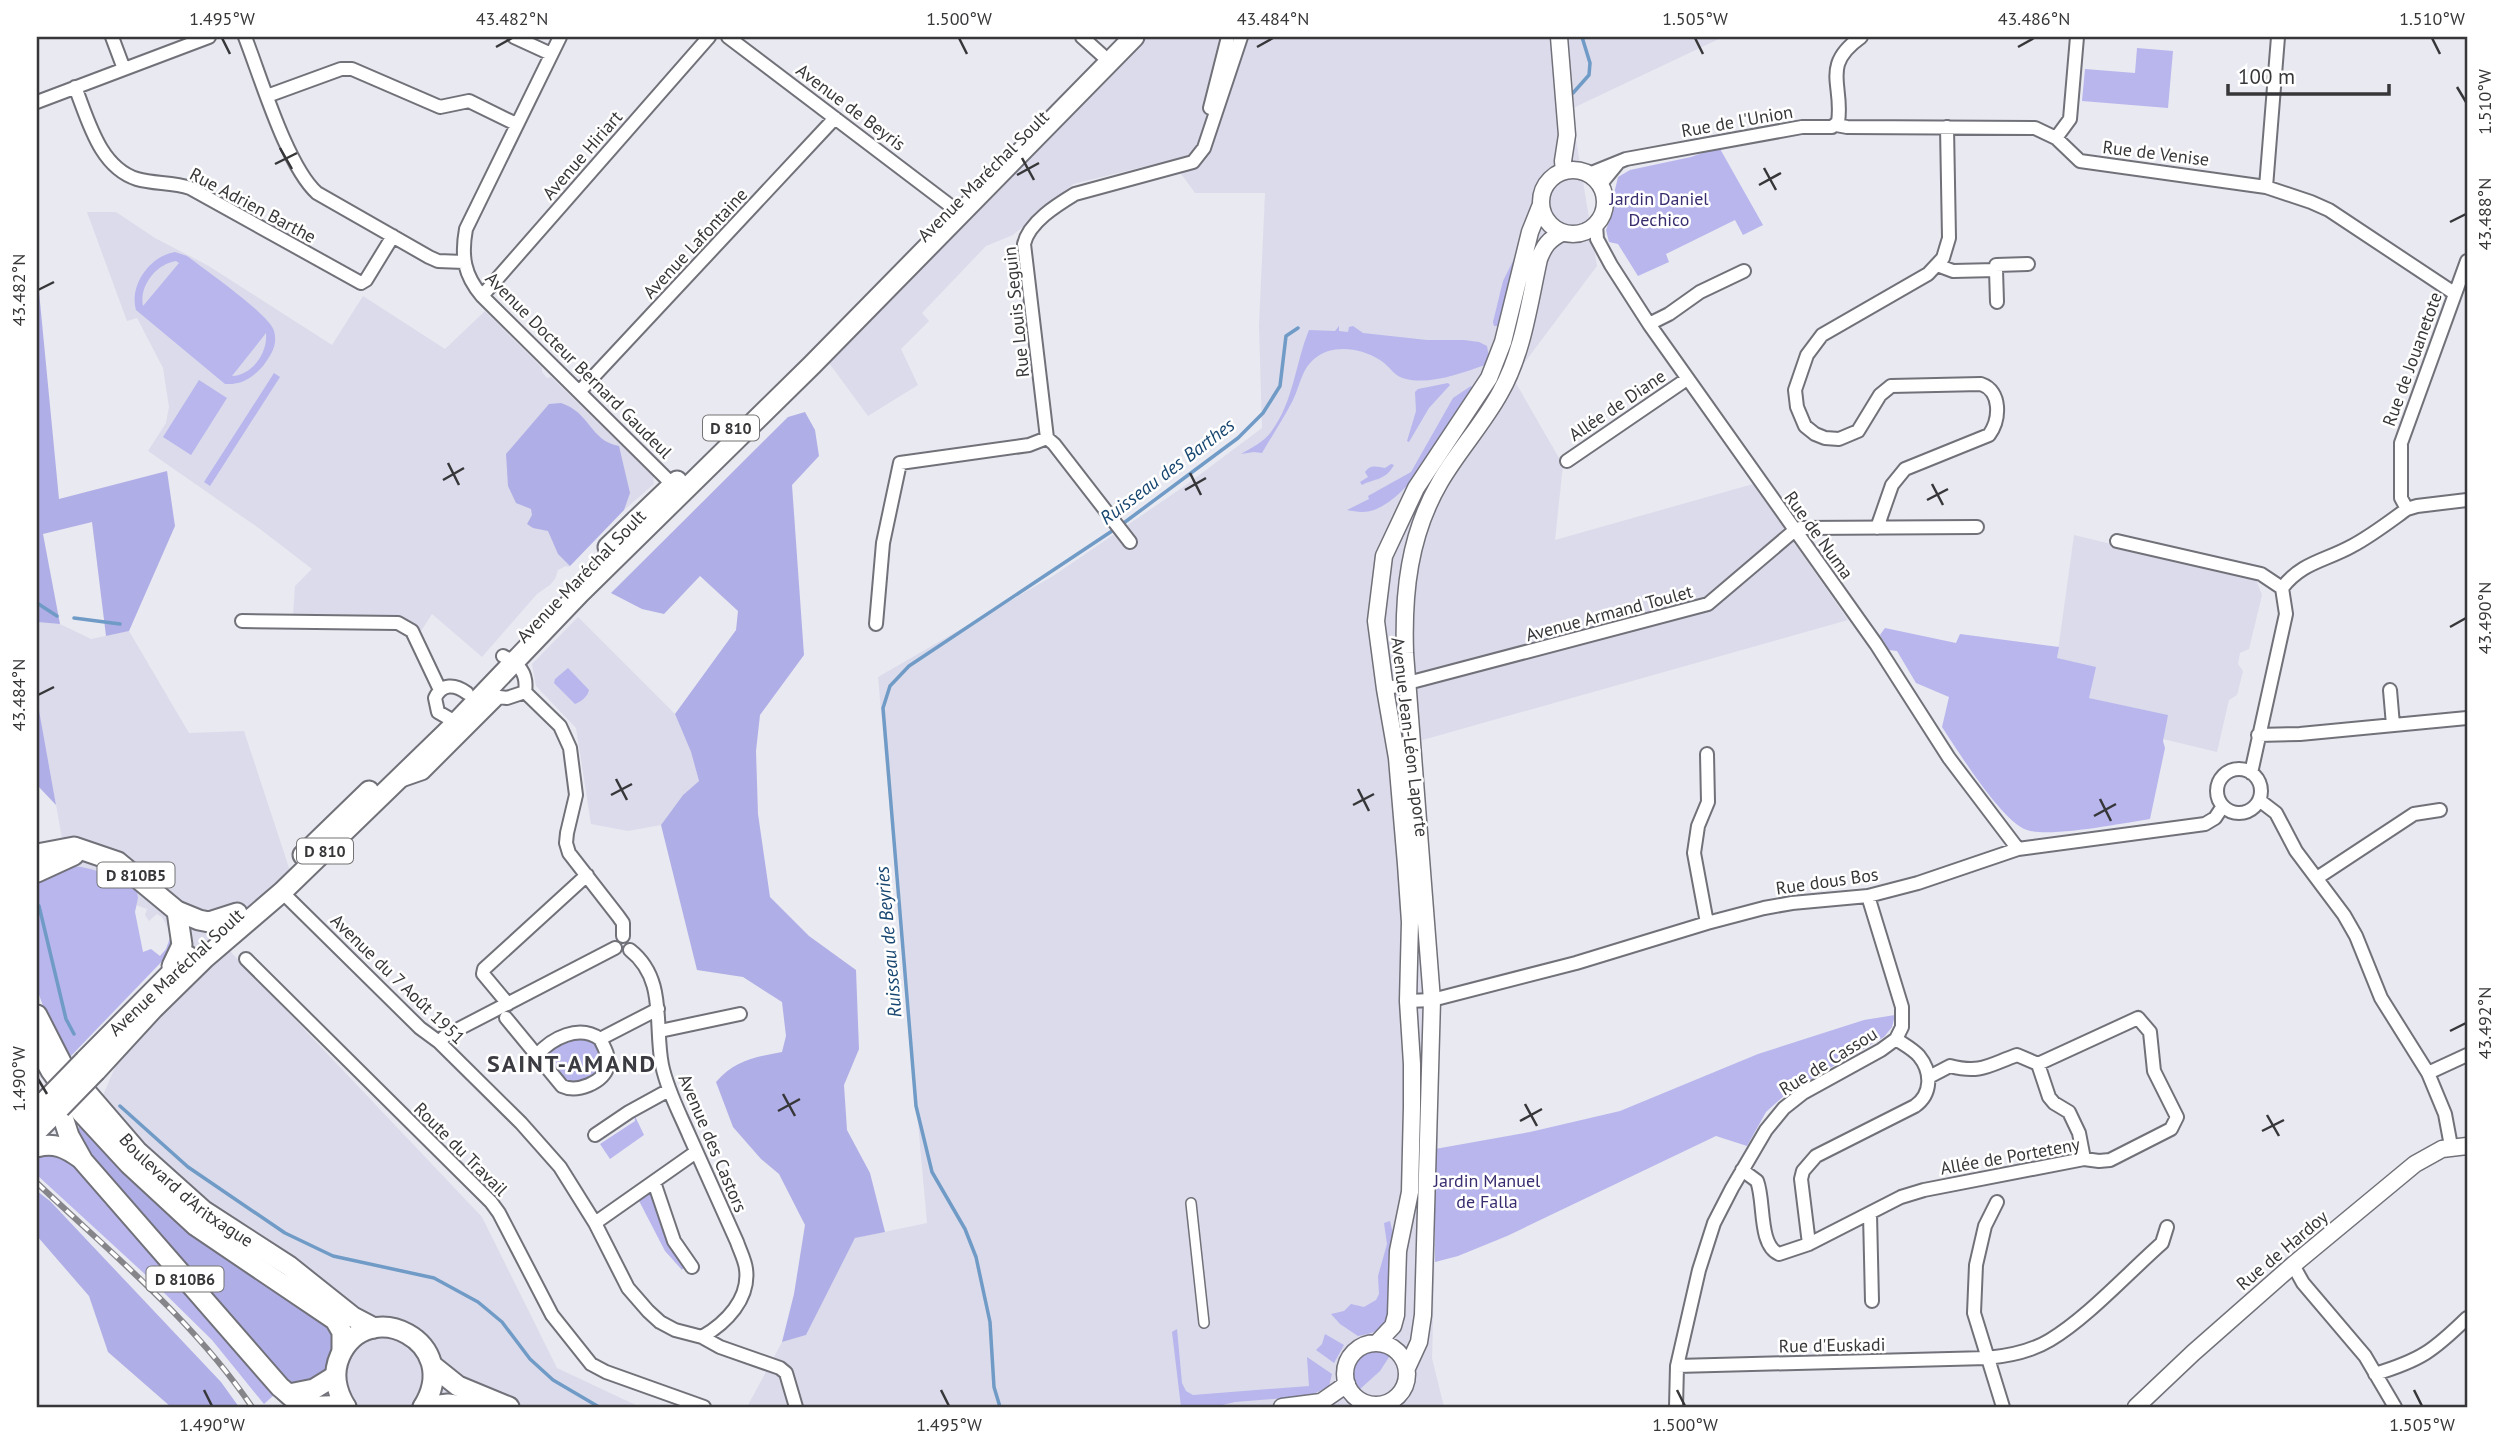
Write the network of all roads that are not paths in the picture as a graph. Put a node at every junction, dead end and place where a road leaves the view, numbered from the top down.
1 (112, 37) edge
2 (209, 37) edge
3 (245, 37) edge
4 (514, 37) edge
5 (560, 37) edge
6 (709, 37) edge
7 (728, 37) edge
8 (1083, 37) edge
9 (1121, 37) edge
10 (1134, 37) edge
11 (1228, 37) edge
12 (1241, 37) edge
13 (1559, 37) edge
14 (1861, 37) edge
15 (2077, 37) edge
16 (2278, 37) edge
17 (551, 54) junction
18 (1102, 55) junction
19 (124, 69) junction
20 (1228, 74) junction
21 (75, 87) junction
22 (1213, 89) junction
23 (267, 96) junction
24 (37, 102) edge
25 (835, 118) junction
26 (516, 124) junction
27 (1836, 125) junction
28 (1947, 127) junction
29 (2056, 138) junction
30 (1203, 148) junction
31 (1584, 175) junction
32 (2266, 187) junction
33 (1540, 207) junction
34 (956, 211) junction
35 (1593, 232) junction
36 (1562, 233) junction
37 (393, 236) junction
38 (2467, 261) edge
39 (464, 262) junction
40 (2028, 264) dead end
41 (1937, 265) junction
42 (1996, 270) junction
43 (1744, 271) dead end
44 (2454, 293) junction
45 (482, 296) junction
46 (1997, 302) dead end
47 (1648, 324) junction
48 (1687, 379) junction
49 (580, 391) junction
50 (1046, 438) junction
51 (1567, 461) dead end
52 (673, 485) junction
53 (2467, 499) edge
54 (2407, 509) junction
55 (1978, 527) dead end
56 (1877, 528) junction
57 (1795, 530) junction
58 (1126, 536) dead end
59 (2117, 541) dead end
60 (2282, 588) junction
61 (242, 621) dead end
62 (876, 624) dead end
63 (509, 658) junction
64 (1408, 682) junction
65 (1385, 689) junction
66 (440, 690) junction
67 (2390, 690) dead end
68 (525, 692) junction
69 (484, 695) junction
70 (2467, 718) edge
71 (450, 720) junction
72 (2393, 725) junction
73 (2258, 735) junction
74 (1707, 754) dead end
75 (2251, 773) junction
76 (396, 781) junction
77 (2259, 800) junction
78 (2222, 806) junction
79 (2440, 810) dead end
80 (2018, 849) junction
81 (86, 851) junction
82 (37, 853) edge
83 (37, 872) edge
84 (587, 875) junction
85 (2317, 878) junction
86 (282, 892) junction
87 (1868, 896) junction
88 (177, 911) junction
89 (237, 913) junction
90 (1707, 923) junction
91 (623, 936) junction
92 (615, 948) junction
93 (630, 950) junction
94 (246, 959) dead end
95 (165, 978) junction
96 (1432, 1000) junction
97 (1408, 1001) junction
98 (508, 1004) junction
99 (659, 1009) junction
100 (740, 1014) dead end
101 (37, 1015) edge
102 (506, 1018) dead end
103 (660, 1031) junction
104 (600, 1039) junction
105 (1896, 1039) junction
106 (439, 1042) junction
107 (37, 1045) edge
108 (537, 1055) junction
109 (2467, 1055) edge
110 (2038, 1063) junction
111 (90, 1065) junction
112 (2428, 1073) junction
113 (1929, 1077) junction
114 (669, 1090) junction
115 (48, 1105) edge
116 (37, 1131) edge
117 (595, 1135) dead end
118 (2451, 1146) junction
119 (2467, 1146) edge
120 (37, 1147) edge
121 (696, 1152) junction
122 (2084, 1158) junction
123 (83, 1161) junction
124 (1742, 1170) junction
125 (654, 1182) junction
126 (1997, 1202) dead end
127 (1191, 1203) dead end
128 (1870, 1214) junction
129 (594, 1223) junction
130 (2167, 1227) dead end
131 (1809, 1244) junction
132 (2293, 1265) junction
133 (692, 1268) dead end
134 (1872, 1301) dead end
135 (2467, 1318) edge
136 (1204, 1323) dead end
137 (374, 1328) junction
138 (702, 1337) junction
139 (1377, 1343) junction
140 (342, 1350) junction
141 (1987, 1358) junction
142 (433, 1366) junction
143 (1677, 1366) junction
144 (1407, 1368) junction
145 (2375, 1374) junction
146 (335, 1376) junction
147 (1347, 1384) junction
148 (289, 1394) junction
149 (1364, 1405) edge
150 (346, 1407) edge
151 (423, 1407) edge
152 (471, 1407) edge
153 (509, 1407) edge
154 (704, 1407) edge
155 (796, 1407) edge
156 (1282, 1407) edge
157 (1676, 1407) edge
158 (2003, 1407) edge
159 (2136, 1407) edge
160 (2395, 1407) edge

1 - 19 street
2 - 19 street
3 - 23 street
4 - 17 street
5 - 17 street
6 - 45 street, Avenue Hiriart
7 - 25 street, Avenue de Beyris
8 - 18 street
9 - 18 main road, Avenue Maréchal Soult / D 810
10 - 34 main road, D 810
11 - 22 street
12 - 20 street
13 - 31 street
14 - 27 street
15 - 29 street
16 - 32 street
17 - 26 street
18 - 34 main road, Avenue Maréchal Soult / D 810
19 - 21 street
20 - 22 street
20 - 30 street
21 - 24 street
21 - 37 street, Rue Adrien Barthe
22 - 30 street
23 - 26 street
23 - 37 street
25 - 34 street, Avenue de Beyris
25 - 49 street, Avenue Lafontaine
26 - 39 street
27 - 28 street, Rue de Venise
27 - 31 street, Rue de l'Union
28 - 29 street, Rue de Venise
28 - 41 street
29 - 32 street, Rue de Venise
30 - 50 street, Rue Louis Seguin
31 - 33 street
31 - 35 street
32 - 44 street, Rue de Venise
33 - 36 street
33 - 65 street, Avenue Jean-Léon Laporte
34 - 52 main road, Avenue Maréchal Soult / D 810
34 - 63 main road, D 810
35 - 36 street
35 - 47 street, Rue de Numa
36 - 64 street, Avenue Jean-Léon Laporte
37 - 39 street
38 - 44 street, Rue de Jouanetote
39 - 45 street, Avenue Docteur Bernard Gaudeul
40 - 42 street
41 - 42 street
41 - 56 street
42 - 46 street
43 - 47 street
44 - 54 street, Rue de Jouanetote
45 - 49 street, Avenue Docteur Bernard Gaudeul
47 - 48 street, Rue de Numa
48 - 51 street, Allée de Diane
48 - 57 street, Rue de Numa
49 - 52 street, Avenue Docteur Bernard Gaudeul
50 - 58 street
50 - 62 street
52 - 63 main road, Avenue Maréchal Soult / D 810
53 - 54 street
54 - 60 street
55 - 56 street
56 - 57 street
57 - 64 street, Avenue Armand Toulet
57 - 80 street, Rue de Numa
59 - 60 street
60 - 73 street
61 - 66 street
63 - 68 street
63 - 69 main road, D 810
64 - 65 street, Avenue Armand Toulet
64 - 96 street, Avenue Jean-Léon Laporte
65 - 97 street, Avenue Jean-Léon Laporte
66 - 69 street
66 - 71 street
67 - 72 street
68 - 69 street
68 - 84 street
69 - 71 main road, D 810
69 - 76 street
70 - 72 street
71 - 76 main road, D 810
71 - 89 main road, Avenue Maréchal Soult / D 810
72 - 73 street
73 - 75 street
74 - 90 street
75 - 77 street
75 - 78 street
76 - 86 main road, D 810
77 - 78 street
77 - 85 street
78 - 80 street, Rue dous Bos
79 - 85 street
80 - 87 street, Rue dous Bos
81 - 82 main road, D 810B5
81 - 83 main road, D 810B5
81 - 88 main road, D 810B5
84 - 91 street
84 - 98 street
85 - 112 street
86 - 106 street, Avenue du 7 Août 1951
86 - 111 main road, D 810
87 - 90 street, Rue dous Bos
87 - 105 street, Rue de Cassou
88 - 89 main road, D 810B5
88 - 95 main road
89 - 95 main road, Avenue Maréchal Soult / D 810
90 - 96 street, Rue dous Bos
91 - 92 street
91 - 93 street
92 - 93 street
92 - 98 street
93 - 99 street, Avenue des Castors
94 - 154 street, Route du Travail
95 - 111 main road, Avenue Maréchal Soult / D 810
96 - 97 street, Rue dous Bos
96 - 144 street, Avenue Jean-Léon Laporte
97 - 139 street, Avenue Jean-Léon Laporte
98 - 106 street
99 - 103 street, Avenue des Castors
99 - 104 street
100 - 103 street
101 - 137 main road, Boulevard d'Aritxague
102 - 108 street
103 - 114 street, Avenue des Castors
104 - 108 street
104 - 108 street
105 - 113 street
105 - 124 street, Rue de Cassou
106 - 129 street, Avenue du 7 Août 1951
107 - 140 main road, Boulevard d'Aritxague
109 - 112 street
110 - 113 street
110 - 122 street
110 - 122 street, Allée de Porteteny
111 - 115 main road, D 810, bridge
112 - 118 street
113 - 131 street
114 - 117 street
114 - 121 street, Avenue des Castors
115 - 116 main road, D 810
115 - 123 main road, D 810B6
118 - 119 street, Rue de Hardoy
118 - 132 street, Rue de Hardoy
120 - 123 main road, D 810B6
121 - 125 street
121 - 138 street, Avenue des Castors
122 - 128 street, Allée de Porteteny
123 - 148 main road, D 810B6
124 - 131 street, Allée de Porteteny
124 - 143 street, Rue de Cassou
125 - 129 street
125 - 133 street
126 - 141 street
127 - 136 street
128 - 131 street, Allée de Porteteny
128 - 134 street
129 - 138 street, Avenue du 7 Août 1951
130 - 141 street, Rue d'Euskadi
132 - 145 street
132 - 159 street, Rue de Hardoy
135 - 145 street
137 - 140 main road
137 - 142 main road
138 - 155 street, Avenue du 7 Août 1951
139 - 144 street
139 - 147 street
140 - 146 main road
141 - 143 street, Rue d'Euskadi
141 - 158 street
142 - 151 main road
142 - 153 main road
143 - 157 street, Rue de Cassou
144 - 149 street
145 - 160 street
146 - 148 main road
146 - 150 main road
147 - 149 street
147 - 156 street
148 - 150 main road, D 810B6
151 - 152 main road

